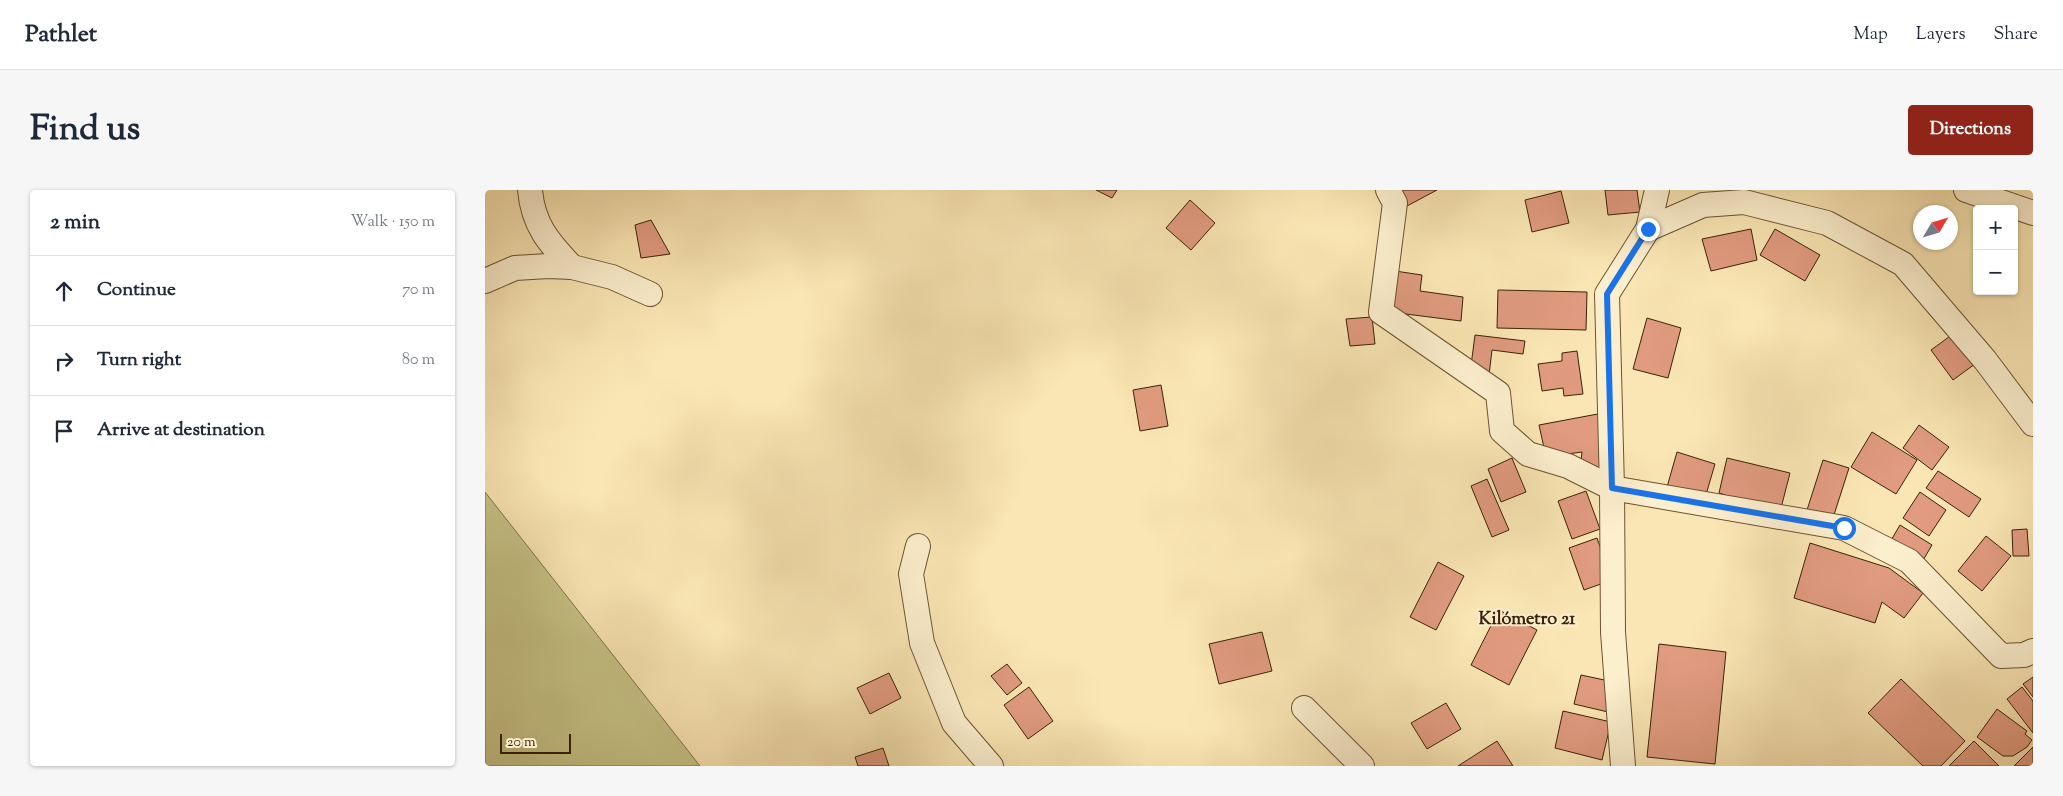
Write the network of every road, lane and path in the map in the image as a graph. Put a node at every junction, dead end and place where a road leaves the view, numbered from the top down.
1 (530, 190) edge
2 (1388, 190) edge
3 (1657, 190) edge
4 (1966, 190) edge
5 (2033, 213) edge
6 (1648, 229) junction
7 (572, 267) junction
8 (485, 281) edge
9 (650, 294) dead end
10 (2033, 424) edge
11 (1612, 488) junction
12 (918, 546) dead end
13 (2033, 651) edge
14 (1304, 708) dead end
15 (991, 766) edge
16 (1362, 766) edge
17 (1623, 766) edge

1 - 7 street
2 - 11 street
3 - 6 street
4 - 5 street
6 - 10 street
6 - 11 street
7 - 8 street
7 - 9 street
11 - 13 street
11 - 17 street
12 - 15 street
14 - 16 street

